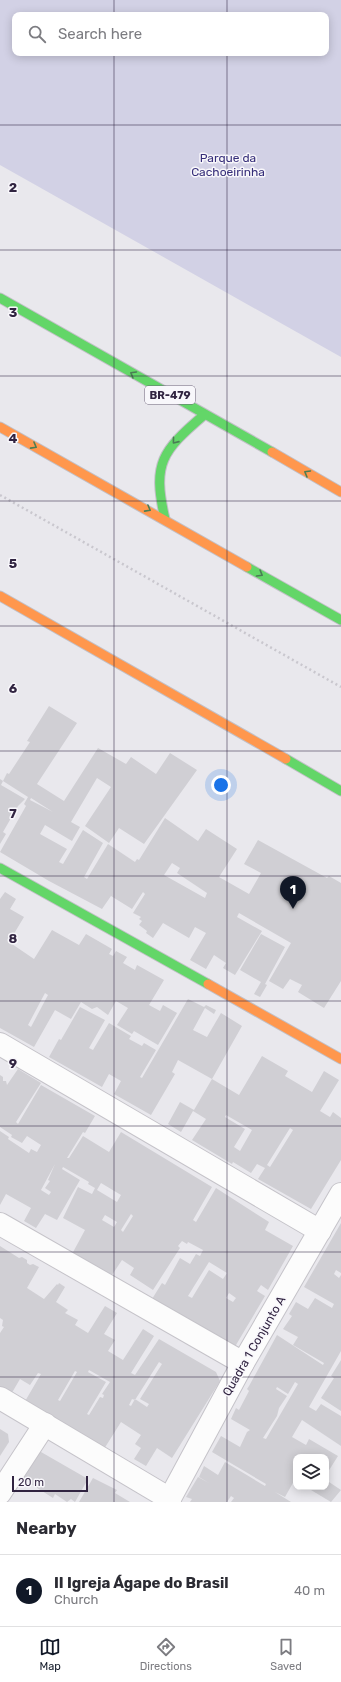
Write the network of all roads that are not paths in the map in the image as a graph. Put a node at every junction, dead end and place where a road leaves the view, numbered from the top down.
1 (0, 298) edge
2 (204, 415) junction
3 (0, 427) edge
4 (341, 492) edge
5 (165, 519) junction
6 (0, 596) edge
7 (341, 620) edge
8 (341, 791) edge
9 (0, 868) edge
10 (0, 1044) edge
11 (341, 1059) edge
12 (341, 1194) edge
13 (0, 1224) edge
14 (320, 1231) junction
15 (243, 1363) junction
16 (0, 1398) edge
17 (45, 1424) junction
18 (0, 1493) edge
19 (169, 1500) edge

2 -> 1 main road, BR-479
4 -> 2 main road, BR-479
2 -> 5 main road
3 -> 5 main road
5 -> 7 main road
6 - 8 main road
9 - 11 main road
10 - 14 street
12 - 14 street, Quadra 1 Conjunto A
13 - 15 street
14 - 15 street, Quadra 1 Conjunto A
15 - 19 street, Quadra 1 Conjunto A
16 - 17 street
17 - 18 street
17 - 19 street

